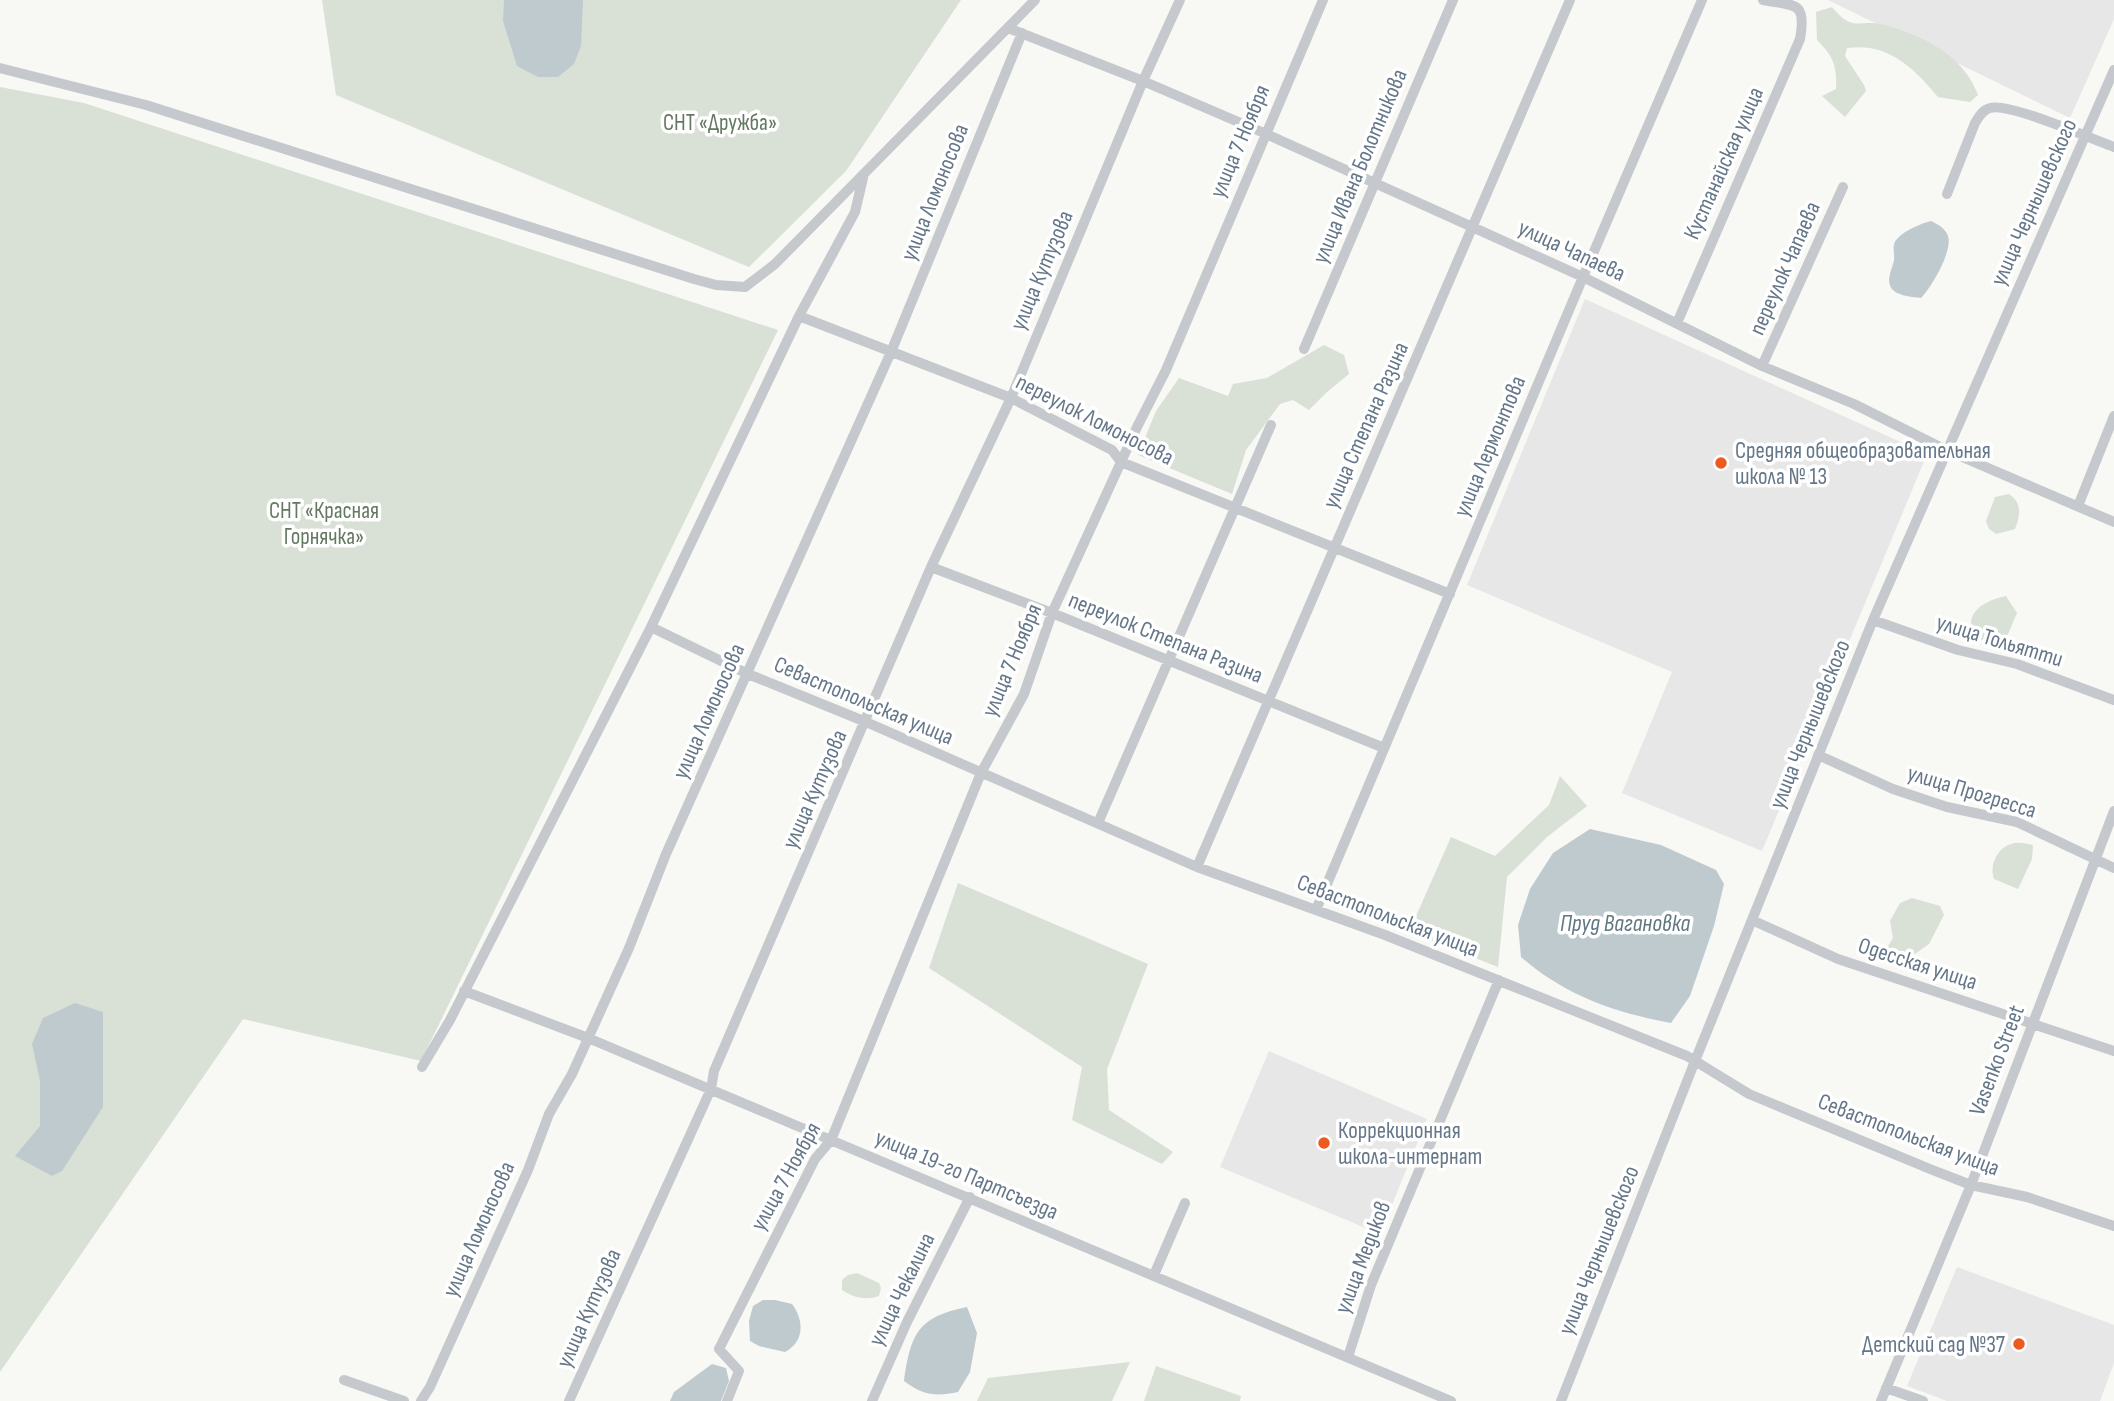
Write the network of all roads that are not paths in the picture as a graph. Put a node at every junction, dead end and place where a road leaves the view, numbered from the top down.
1 (1035, 0) edge
2 (1180, 0) edge
3 (1323, 0) edge
4 (1452, 0) edge
5 (1570, 0) edge
6 (1702, 0) edge
7 (1763, 0) edge
8 (1008, 28) junction
9 (1022, 33) junction
10 (0, 68) edge
11 (2114, 70) edge
12 (1143, 81) junction
13 (1264, 133) junction
14 (2085, 136) junction
15 (2114, 147) edge
16 (864, 175) junction
17 (1374, 184) junction
18 (1843, 187) dead end
19 (1947, 194) dead end
20 (1473, 228) junction
21 (1583, 277) junction
22 (799, 316) junction
23 (1676, 323) junction
24 (1304, 349) dead end
25 (891, 352) junction
26 (1762, 366) junction
27 (1011, 398) junction
28 (2114, 416) edge
29 (1271, 425) dead end
30 (1946, 450) junction
31 (1121, 461) junction
32 (2078, 506) junction
33 (1235, 508) junction
34 (2114, 522) edge
35 (1334, 548) junction
36 (931, 567) junction
37 (1450, 594) junction
38 (1052, 613) junction
39 (1874, 620) junction
40 (651, 626) junction
41 (1167, 660) junction
42 (748, 674) junction
43 (2114, 700) edge
44 (1269, 701) junction
45 (866, 722) junction
46 (1384, 748) junction
47 (1818, 755) junction
48 (981, 773) junction
49 (2114, 811) edge
50 (1098, 823) junction
51 (2096, 861) junction
52 (1198, 867) junction
53 (2114, 868) edge
54 (1316, 909) junction
55 (1752, 920) junction
56 (1499, 979) junction
57 (464, 991) junction
58 (2032, 1024) junction
59 (588, 1038) junction
60 (2114, 1051) edge
61 (1695, 1061) junction
62 (422, 1067) dead end
63 (711, 1089) junction
64 (831, 1140) junction
65 (1971, 1185) junction
66 (970, 1197) junction
67 (1185, 1203) dead end
68 (2114, 1226) edge
69 (1154, 1275) junction
70 (1348, 1357) junction
71 (344, 1380) dead end
72 (1886, 1388) junction
73 (404, 1401) edge
74 (421, 1401) edge
75 (569, 1401) edge
76 (727, 1401) edge
77 (872, 1401) edge
78 (1451, 1401) edge
79 (1561, 1401) edge
80 (1881, 1401) edge
81 (1923, 1401) edge

1 - 8 street
2 - 12 street, улица Кутузова
3 - 13 street, улица 7 Ноября
4 - 17 street, улица Ивана Болотникова
5 - 20 street, улица Степана Разина
6 - 21 street, улица Лермонтова
7 - 23 street, Кустанайская улица
8 - 9 street, улица Чапаева
8 - 16 street
9 - 12 street, улица Чапаева
9 - 25 street, улица Ломоносова
10 - 16 street
11 - 14 street, улица Чернышевского
12 - 13 street, улица Чапаева
12 - 27 street, улица Кутузова
13 - 17 street, улица Чапаева
13 - 31 street, улица 7 Ноября
14 - 15 street
14 - 19 street
14 - 30 street, улица Чернышевского
16 - 22 street
17 - 20 street, улица Чапаева
17 - 24 street, улица Ивана Болотникова
18 - 26 street, переулок Чапаева
20 - 21 street, улица Чапаева
20 - 35 street, улица Степана Разина
21 - 23 street, улица Чапаева
21 - 37 street, улица Лермонтова
22 - 25 street, переулок Ломоносова
22 - 40 street
23 - 26 street, улица Чапаева
25 - 27 street, переулок Ломоносова
25 - 42 street, улица Ломоносова
26 - 30 street, улица Чапаева
27 - 31 street, переулок Ломоносова
27 - 36 street, улица Кутузова
28 - 32 street
29 - 33 street
30 - 32 street, улица Чапаева
30 - 39 street, улица Чернышевского
31 - 33 street, переулок Ломоносова
31 - 38 street, улица 7 Ноября
32 - 34 street, улица Чапаева
33 - 35 street, переулок Ломоносова
33 - 41 street
35 - 37 street, переулок Ломоносова
35 - 44 street, улица Степана Разина
36 - 38 street, переулок Степана Разина
36 - 45 street, улица Кутузова
37 - 46 street, улица Лермонтова
38 - 41 street, переулок Степана Разина
38 - 48 street, улица 7 Ноября
39 - 43 street, улица Тольятти
39 - 47 street, улица Чернышевского
40 - 42 street, Севастопольская улица
40 - 57 street
41 - 44 street, переулок Степана Разина
41 - 50 street
42 - 45 street, Севастопольская улица
42 - 59 street, улица Ломоносова
44 - 46 street, переулок Степана Разина
44 - 52 street, улица Степана Разина
45 - 48 street, Севастопольская улица
45 - 63 street, улица Кутузова
46 - 54 street, улица Лермонтова
47 - 51 street, улица Прогресса
47 - 55 street, улица Чернышевского
48 - 50 street, Севастопольская улица
48 - 64 street, улица 7 Ноября
49 - 51 street, Vasenko Street
50 - 52 street, Севастопольская улица
51 - 53 street, улица Прогресса
51 - 58 street, Vasenko Street
52 - 54 street, Севастопольская улица
54 - 56 street, Севастопольская улица
55 - 58 street, Одесская улица
55 - 61 street, улица Чернышевского
56 - 61 street, Севастопольская улица
56 - 70 street, улица Медиков
57 - 59 street, улица 19-го Партсъезда
57 - 62 street
58 - 60 street, Одесская улица
58 - 65 street, Vasenko Street
59 - 63 street, улица 19-го Партсъезда
59 - 74 street, улица Ломоносова
61 - 65 street, Севастопольская улица
61 - 79 street, улица Чернышевского
63 - 64 street, улица 19-го Партсъезда
63 - 75 street, улица Кутузова
64 - 66 street, улица 19-го Партсъезда
64 - 76 street, улица 7 Ноября
65 - 68 street, Севастопольская улица
65 - 72 street, Vasenko Street
66 - 69 street, улица 19-го Партсъезда
66 - 77 street, улица Чекалина
67 - 69 street
69 - 70 street, улица 19-го Партсъезда
70 - 78 street, улица 19-го Партсъезда
71 - 73 street
72 - 80 street, Vasenko Street
72 - 81 street

